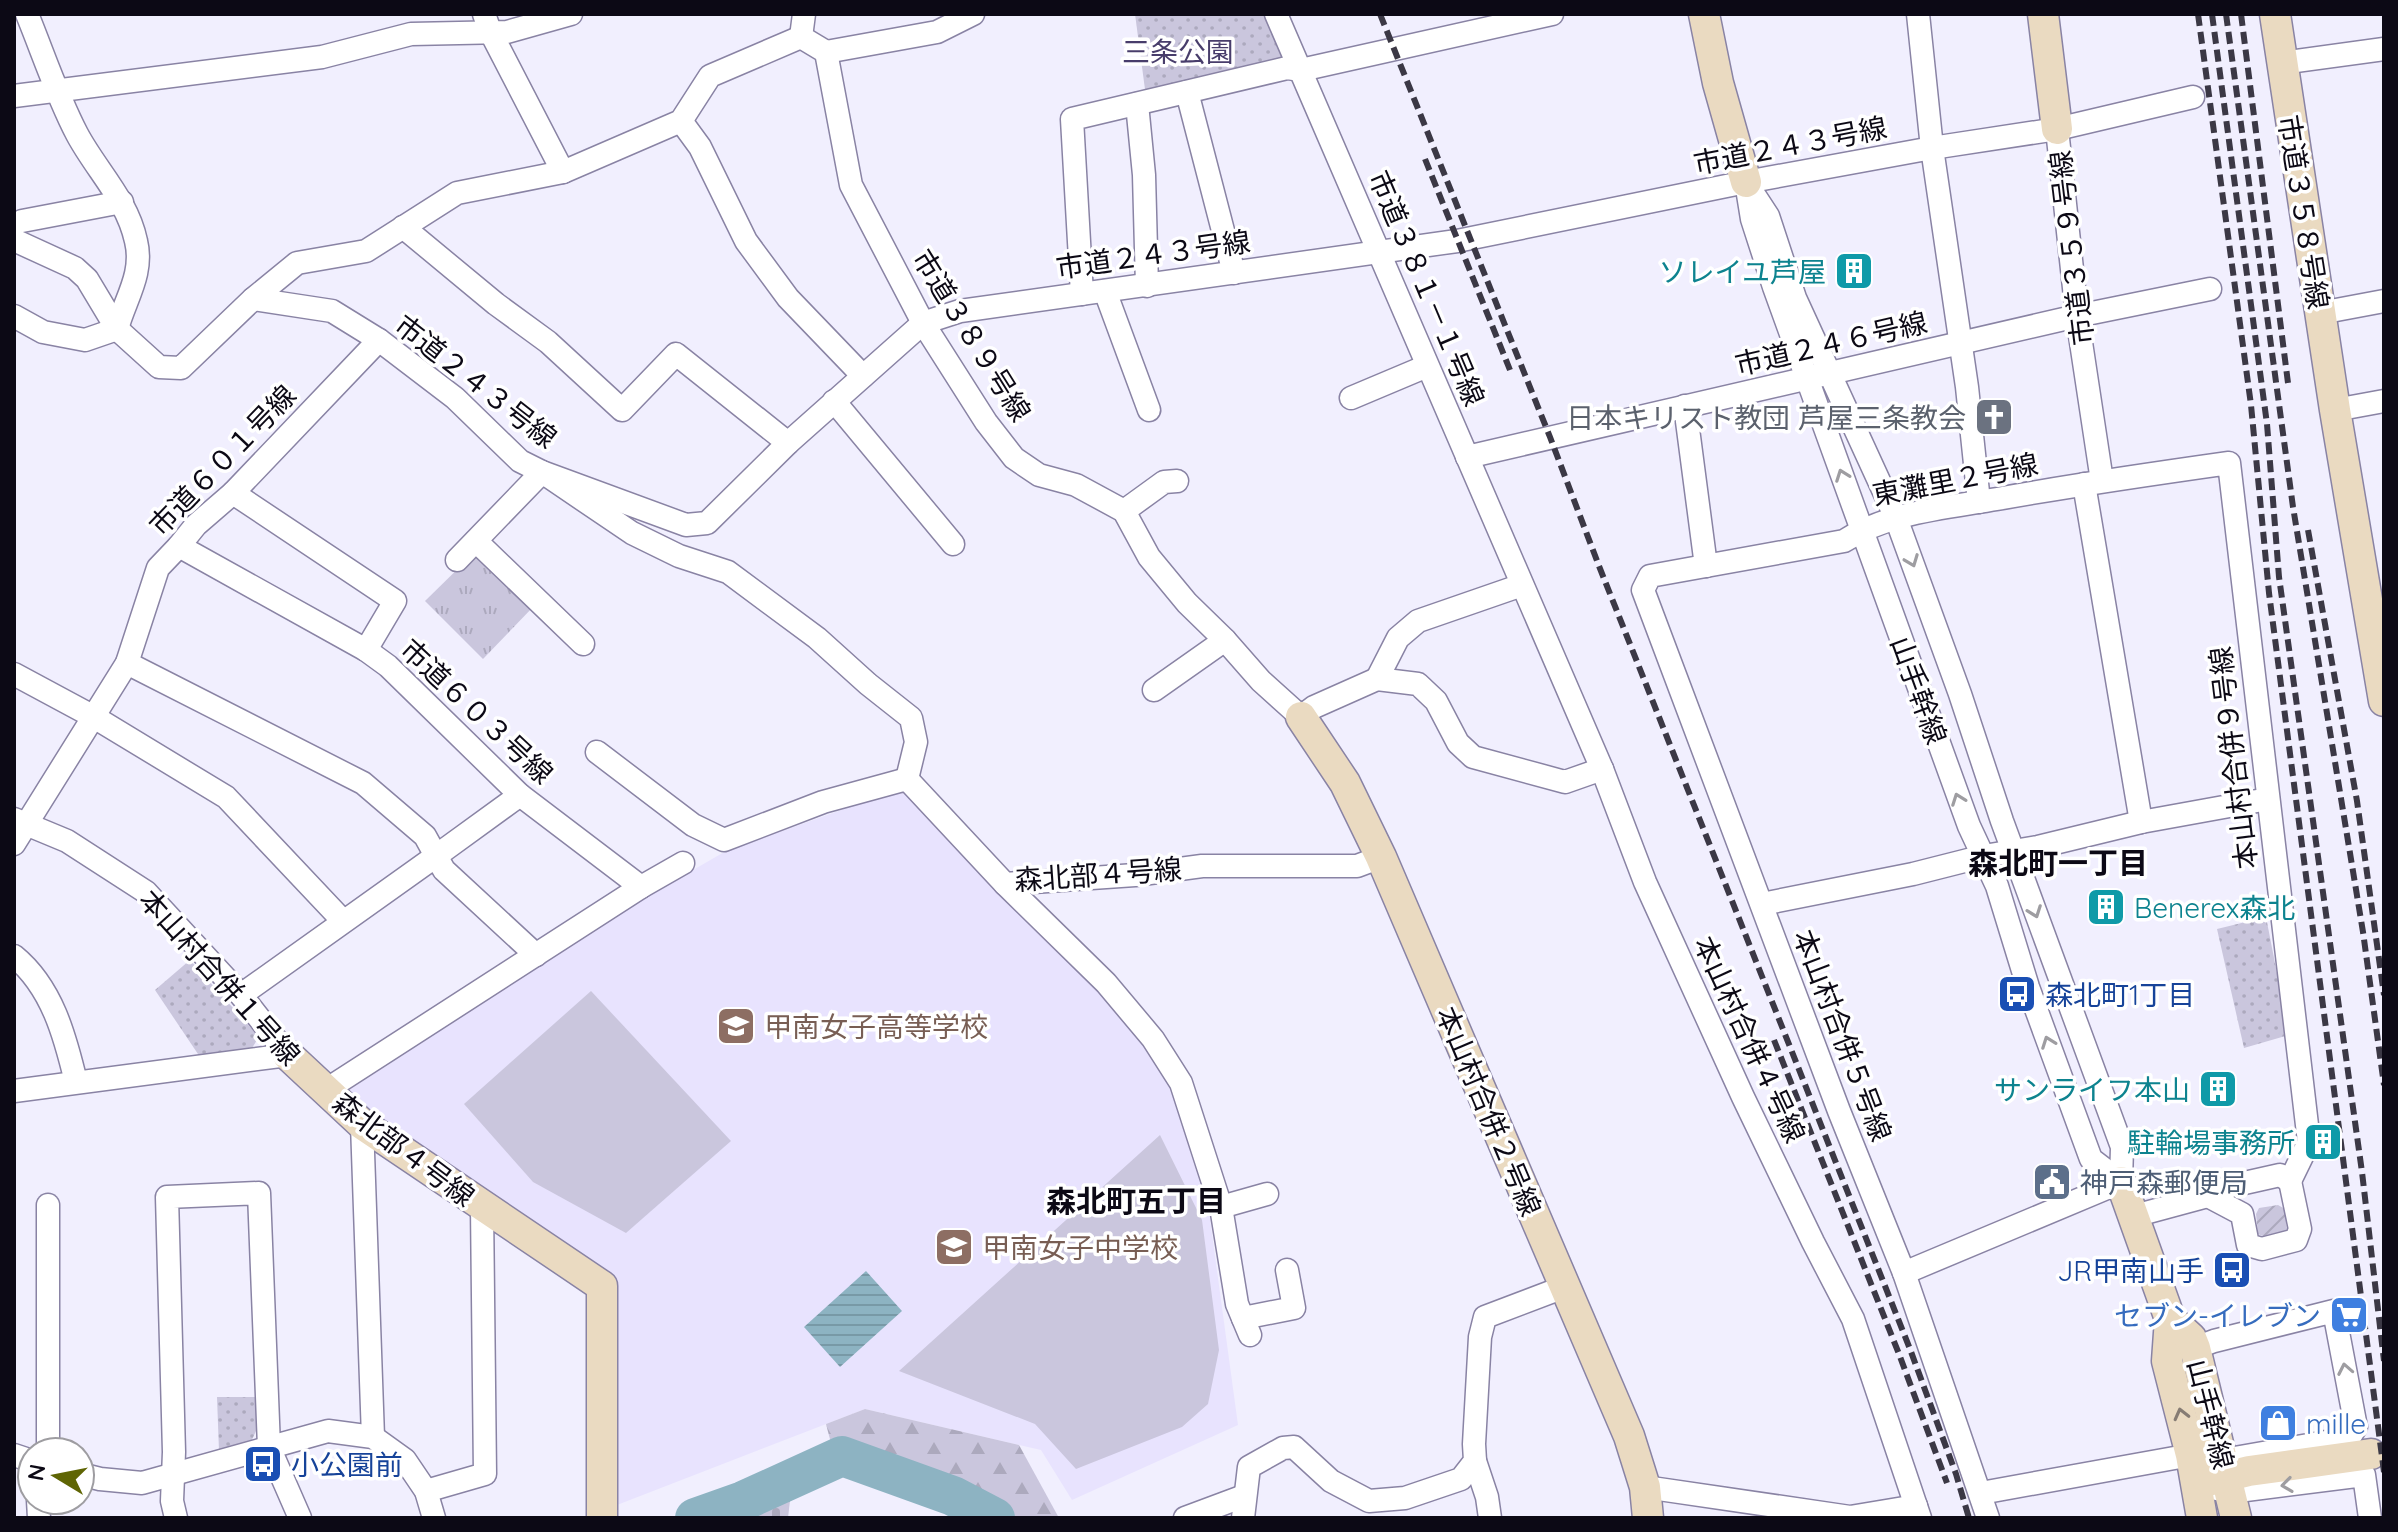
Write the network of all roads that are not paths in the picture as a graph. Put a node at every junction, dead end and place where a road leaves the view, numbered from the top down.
1 (27, 14) edge
2 (571, 14) edge
3 (804, 14) edge
4 (973, 14) edge
5 (1276, 14) edge
6 (1704, 14) edge
7 (1918, 14) edge
8 (2043, 14) edge
9 (2275, 14) edge
10 (1539, 15) edge
11 (487, 23) edge
12 (801, 37) junction
13 (2384, 49) edge
14 (826, 52) junction
15 (2281, 63) junction
16 (1301, 70) junction
17 (59, 90) junction
18 (1187, 92) junction
19 (14, 96) edge
20 (2193, 97) dead end
21 (1137, 104) junction
22 (681, 121) junction
23 (2057, 129) junction
24 (1932, 148) junction
25 (563, 172) junction
26 (1746, 182) junction
27 (122, 202) junction
28 (403, 227) junction
29 (18, 231) edge
30 (1379, 252) junction
31 (1234, 273) junction
32 (1147, 286) junction
33 (2210, 289) dead end
34 (1094, 292) junction
35 (253, 299) junction
36 (2384, 301) edge
37 (2320, 313) junction
38 (14, 316) edge
39 (2077, 316) junction
40 (923, 323) junction
41 (117, 329) junction
42 (379, 340) junction
43 (1961, 343) junction
44 (1427, 366) junction
45 (1830, 373) junction
46 (863, 376) junction
47 (1806, 377) junction
48 (1351, 398) dead end
49 (834, 401) junction
50 (2384, 401) edge
51 (1685, 406) junction
52 (1149, 410) dead end
53 (2335, 410) junction
54 (788, 443) junction
55 (1467, 457) junction
56 (2229, 463) joint
57 (542, 472) junction
58 (1177, 481) dead end
59 (2093, 482) junction
60 (233, 493) junction
61 (1979, 502) junction
62 (1124, 511) junction
63 (1896, 518) junction
64 (1862, 528) junction
65 (476, 541) junction
66 (953, 544) dead end
67 (179, 546) junction
68 (457, 560) dead end
69 (1706, 566) junction
70 (1650, 576) joint
71 (1522, 585) junction
72 (2377, 618) edge
73 (1225, 640) junction
74 (583, 644) dead end
75 (366, 650) junction
76 (127, 663) junction
77 (14, 674) edge
78 (1377, 679) junction
79 (1154, 691) dead end
80 (2384, 701) edge
81 (94, 717) junction
82 (1301, 717) junction
83 (597, 752) dead end
84 (1602, 769) junction
85 (907, 779) junction
86 (520, 795) junction
87 (2268, 799) junction
88 (2141, 822) junction
89 (18, 829) edge
90 (2012, 851) junction
91 (436, 856) junction
92 (1984, 856) junction
93 (1381, 857) junction
94 (683, 863) dead end
95 (1005, 884) junction
96 (641, 887) junction
97 (1762, 904) junction
98 (343, 921) junction
99 (536, 955) junction
100 (14, 956) edge
101 (241, 995) junction
102 (288, 1055) junction
103 (76, 1082) junction
104 (326, 1090) junction
105 (14, 1091) edge
106 (362, 1124) junction
107 (2290, 1181) junction
108 (2121, 1182) junction
109 (1267, 1194) dead end
110 (2208, 1196) junction
111 (48, 1205) dead end
112 (482, 1207) junction
113 (1221, 1207) junction
114 (2134, 1216) junction
115 (1287, 1270) dead end
116 (1904, 1273) junction
117 (1564, 1287) junction
118 (2170, 1319) junction
119 (2195, 1348) junction
120 (48, 1436) edge
121 (373, 1437) junction
122 (269, 1447) junction
123 (1475, 1461) junction
124 (2368, 1465) joint
125 (2194, 1469) junction
126 (173, 1475) junction
127 (96, 1478) edge
128 (1645, 1487) junction
129 (2229, 1487) edge
130 (426, 1491) junction
131 (1981, 1493) junction
132 (1244, 1507) edge
133 (1375, 1509) edge
134 (1918, 1512) edge
135 (601, 1513) edge
136 (176, 1518) edge
137 (300, 1518) edge
138 (434, 1518) edge
139 (1185, 1518) edge
140 (1490, 1518) edge
141 (1648, 1518) edge
142 (1850, 1518) edge
143 (1988, 1518) edge
144 (2202, 1518) edge
145 (2370, 1518) edge

1 - 17 street
2 - 11 street
3 - 12 street
4 - 14 street
5 - 16 street, 市道３８１－１号線
6 - 26 street, 山手幹線
7 - 24 street
8 - 23 street, 市道３５９号線
9 - 15 street, 市道３５８号線
10 - 16 street
11 - 17 street
11 - 25 street
12 - 14 street
12 - 22 street
13 - 15 street
14 - 40 street, 市道３８９号線
15 - 37 street, 市道３５８号線
16 - 18 street
16 - 30 street, 市道３８１－１号線
17 - 19 street
17 - 27 street
18 - 21 street
18 - 31 street
20 - 23 street, 市道２４３号線
21 - 32 street
21 - 34 street
22 - 25 street
22 - 46 street
23 - 24 street, 市道２４３号線
23 - 39 street, 市道３５９号線
24 - 26 street, 市道２４３号線
24 - 43 street
25 - 28 street
26 - 30 street, 市道２４３号線
26 - 45 street, 山手幹線
26 - 47 street, 山手幹線
27 - 29 street
27 - 41 street
28 - 35 street
28 - 54 street
29 - 41 street
30 - 31 street, 市道２４３号線
30 - 44 street, 市道３８１－１号線
31 - 32 street, 市道２４３号線
32 - 34 street, 市道２４３号線
33 - 39 street, 市道２４６号線
34 - 40 street, 市道２４３号線
34 - 52 street
35 - 41 street
35 - 42 street, 市道２４３号線
36 - 37 street
37 - 53 street, 市道３５８号線
38 - 41 street
39 - 43 street, 市道２４６号線
39 - 59 street, 市道３５９号線
40 - 46 street, 市道２４３号線
40 - 62 street, 市道３８９号線
42 - 57 street, 市道２４３号線
42 - 60 street, 市道６０１号線
43 - 45 street, 市道２４６号線
43 - 61 street
44 - 48 street
44 - 55 street, 市道３８１－１号線
45 - 47 street, 市道２４６号線
45 - 63 street, 山手幹線
46 - 49 street, 市道２４３号線
47 - 51 street, 市道２４６号線
64 -> 47 street, 山手幹線
49 - 54 street, 市道２４３号線
49 - 66 street
50 - 53 street
51 - 55 street, 市道２４６号線
51 - 69 street
53 - 72 street, 市道３５８号線
54 - 57 street, 市道２４３号線
55 - 71 street, 市道３８１－１号線
56 - 59 street, 東灘里２号線
56 - 87 street, 本山村合併９号線
57 - 65 street
57 - 85 street
58 - 62 street
59 - 61 street, 東灘里２号線
59 - 88 street, 市道３５９号線
60 - 67 street, 市道６０１号線
60 - 75 street
61 - 63 street, 東灘里２号線
62 - 73 street
63 - 64 street, 東灘里２号線
63 -> 90 street, 山手幹線
64 - 69 street, 東灘里２号線
92 -> 64 street, 山手幹線
65 - 68 street
65 - 74 street
67 - 75 street, 市道６０３号線
67 - 76 street, 市道６０１号線
69 - 70 street, 東灘里２号線
70 - 97 street, 本山村合併５号線
71 - 78 street
71 - 84 street, 本山村合併４号線
72 - 80 street, 市道３５８号線
73 - 79 street
73 - 82 street
75 - 86 street, 市道６０３号線
76 - 81 street, 市道６０１号線
76 - 91 street
77 - 81 street
78 - 82 street
78 - 84 street
81 - 89 street, 市道６０１号線
81 - 98 street
82 - 93 street, 本山村合併２号線
83 - 85 street
84 - 134 street, 本山村合併４号線
85 - 95 street, 森北部４号線
86 - 91 street
86 - 96 street, 市道６０３号線
87 - 88 street
87 - 107 street, 本山村合併９号線
88 - 90 street
89 - 101 street, 本山村合併１号線
90 - 92 street
90 -> 108 street, 山手幹線
91 - 98 street
91 - 99 street
92 - 97 street
108 -> 92 street, 山手幹線
93 - 95 street, 森北部４号線
93 - 117 street, 本山村合併２号線
94 - 96 street, 森北部４号線
95 - 113 street
96 - 99 street, 森北部４号線
97 - 116 street, 本山村合併５号線
98 - 101 street
99 - 104 street, 森北部４号線
100 - 103 street
101 - 102 street, 本山村合併１号線
102 - 103 street
102 - 104 street, 本山村合併１号線
103 - 105 street
104 - 106 street, 森北部４号線
106 - 112 street, 森北部４号線
106 - 121 street
107 - 110 street
107 - 110 street
108 - 114 street, 山手幹線
108 - 116 street
109 - 113 street
110 - 114 street
111 - 120 street
112 - 130 street
112 - 135 street, 森北部４号線
113 - 115 street
114 - 118 street, 山手幹線
116 - 131 street, 本山村合併５号線
117 - 123 street
117 - 128 street, 本山村合併２号線
118 - 119 street, 山手幹線
125 -> 118 street, 山手幹線
119 - 129 street, 山手幹線
129 -> 119 street
121 - 122 street
121 - 130 street
122 - 126 street
122 - 126 street
122 - 137 street
123 - 133 street
123 - 140 street
124 - 129 street
124 - 145 street
125 - 129 street
125 - 131 street
125 - 144 street, 山手幹線
126 - 127 street
126 - 136 street
128 - 141 street, 本山村合併２号線
128 - 142 street
130 - 138 street
131 - 143 street, 本山村合併５号線
132 - 133 street
132 - 139 street
134 - 142 street

